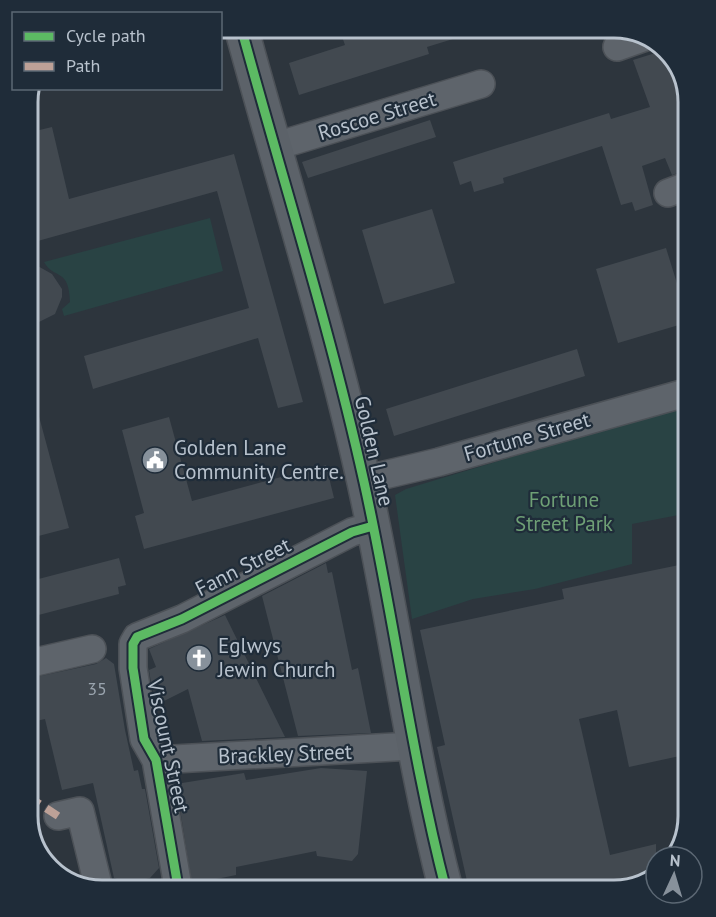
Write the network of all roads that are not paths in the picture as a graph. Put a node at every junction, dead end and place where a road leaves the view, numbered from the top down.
1 (244, 38) edge
2 (634, 41) edge
3 (617, 46) dead end
4 (481, 84) dead end
5 (273, 147) junction
6 (678, 395) edge
7 (363, 480) junction
8 (373, 526) junction
9 (132, 644) joint
10 (92, 649) dead end
11 (38, 661) edge
12 (413, 746) junction
13 (156, 760) junction
14 (58, 816) dead end
15 (97, 879) edge
16 (177, 880) edge
17 (444, 880) edge

1 - 5 street, Golden Lane
2 - 3 street
4 - 5 street, Roscoe Street
5 - 7 street, Golden Lane
6 - 7 street, Fortune Street
7 - 8 street, Golden Lane
8 - 9 street, Fann Street
8 - 12 street, Golden Lane
9 - 13 street, Viscount Street
10 - 11 street
12 - 13 street, Brackley Street
12 - 17 street, Golden Lane
13 - 16 street, Viscount Street
14 - 15 street

